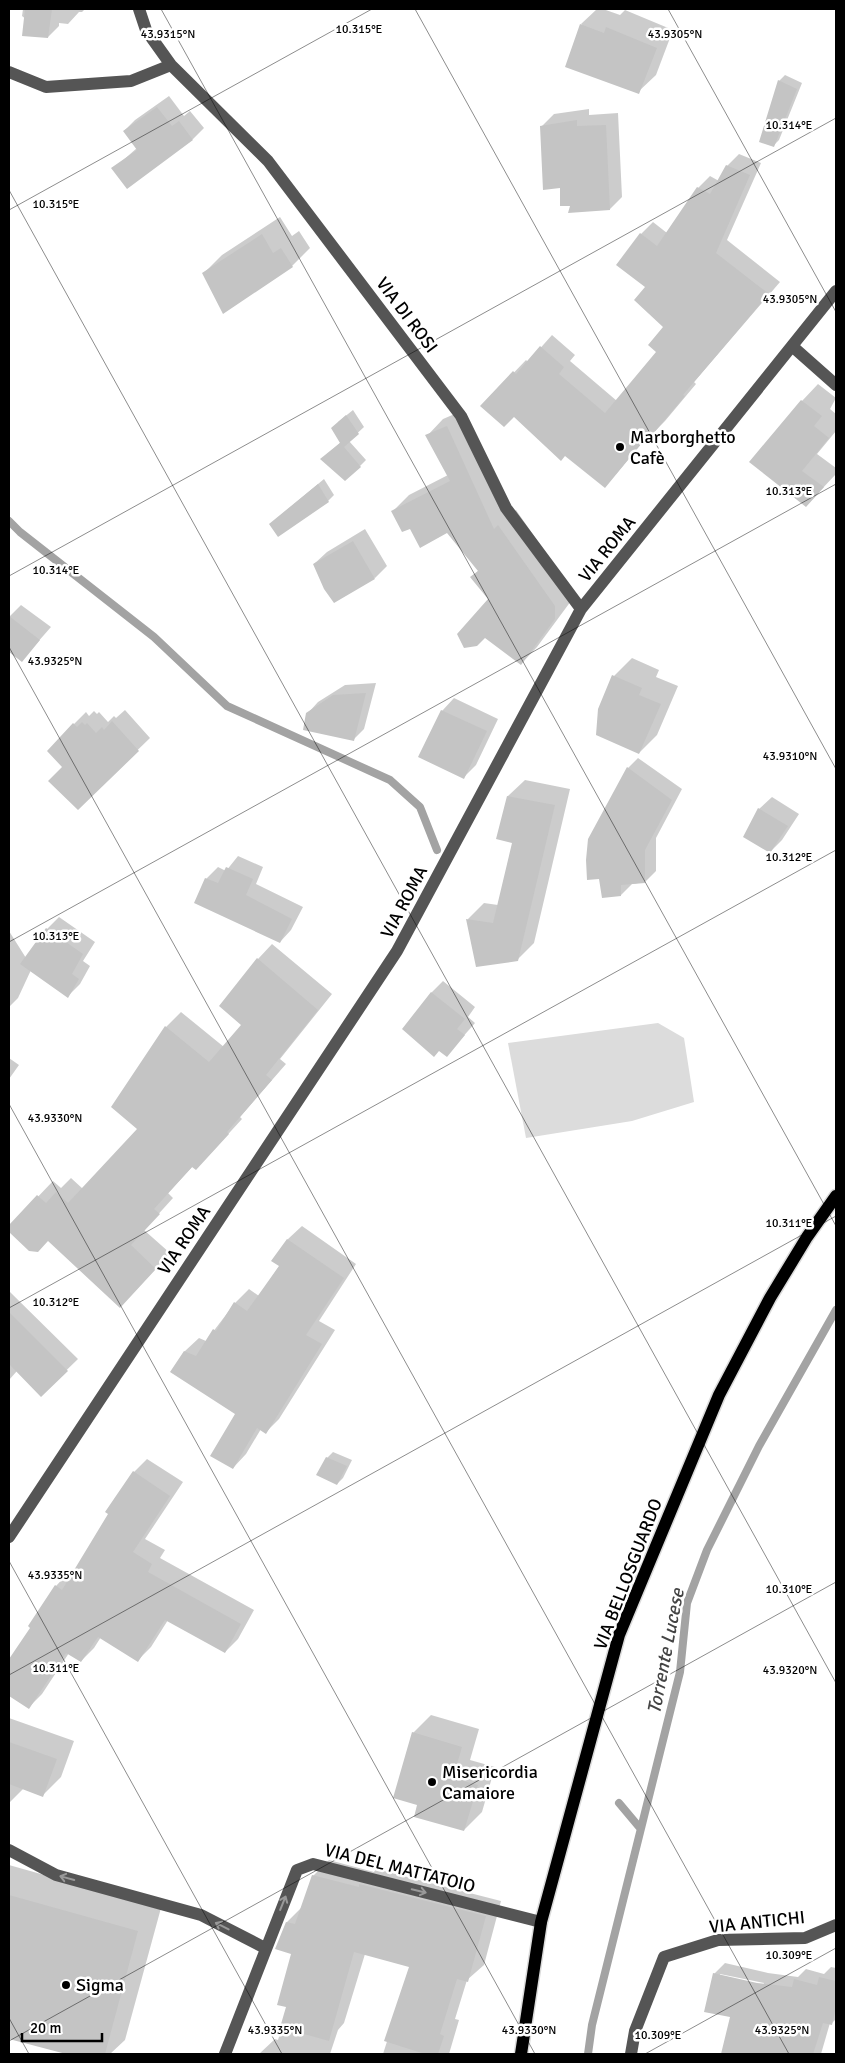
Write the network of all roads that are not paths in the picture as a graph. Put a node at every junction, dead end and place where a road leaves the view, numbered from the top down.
1 (139, 9) edge
2 (172, 65) junction
3 (9, 72) edge
4 (836, 291) edge
5 (792, 346) junction
6 (836, 386) edge
7 (581, 609) junction
8 (836, 1196) edge
9 (9, 1537) edge
10 (9, 1850) edge
11 (541, 1922) junction
12 (836, 1925) edge
13 (265, 1948) junction
14 (225, 2054) edge
15 (521, 2054) edge
16 (631, 2054) edge

1 - 2 street, VIA DI ROSI
2 - 3 street
2 - 7 street, VIA DI ROSI
4 - 5 street, VIA ROMA
5 - 6 street
5 - 7 street, VIA ROMA
7 - 9 street, VIA ROMA
8 - 11 main road, VIA BELLOSGUARDO
13 -> 10 street
13 -> 11 street, VIA DEL MATTATOIO
11 - 15 main road, VIA BELLOSGUARDO
12 - 16 street, VIA ANTICHI
13 - 14 street, VIA DEL MATTATOIO

